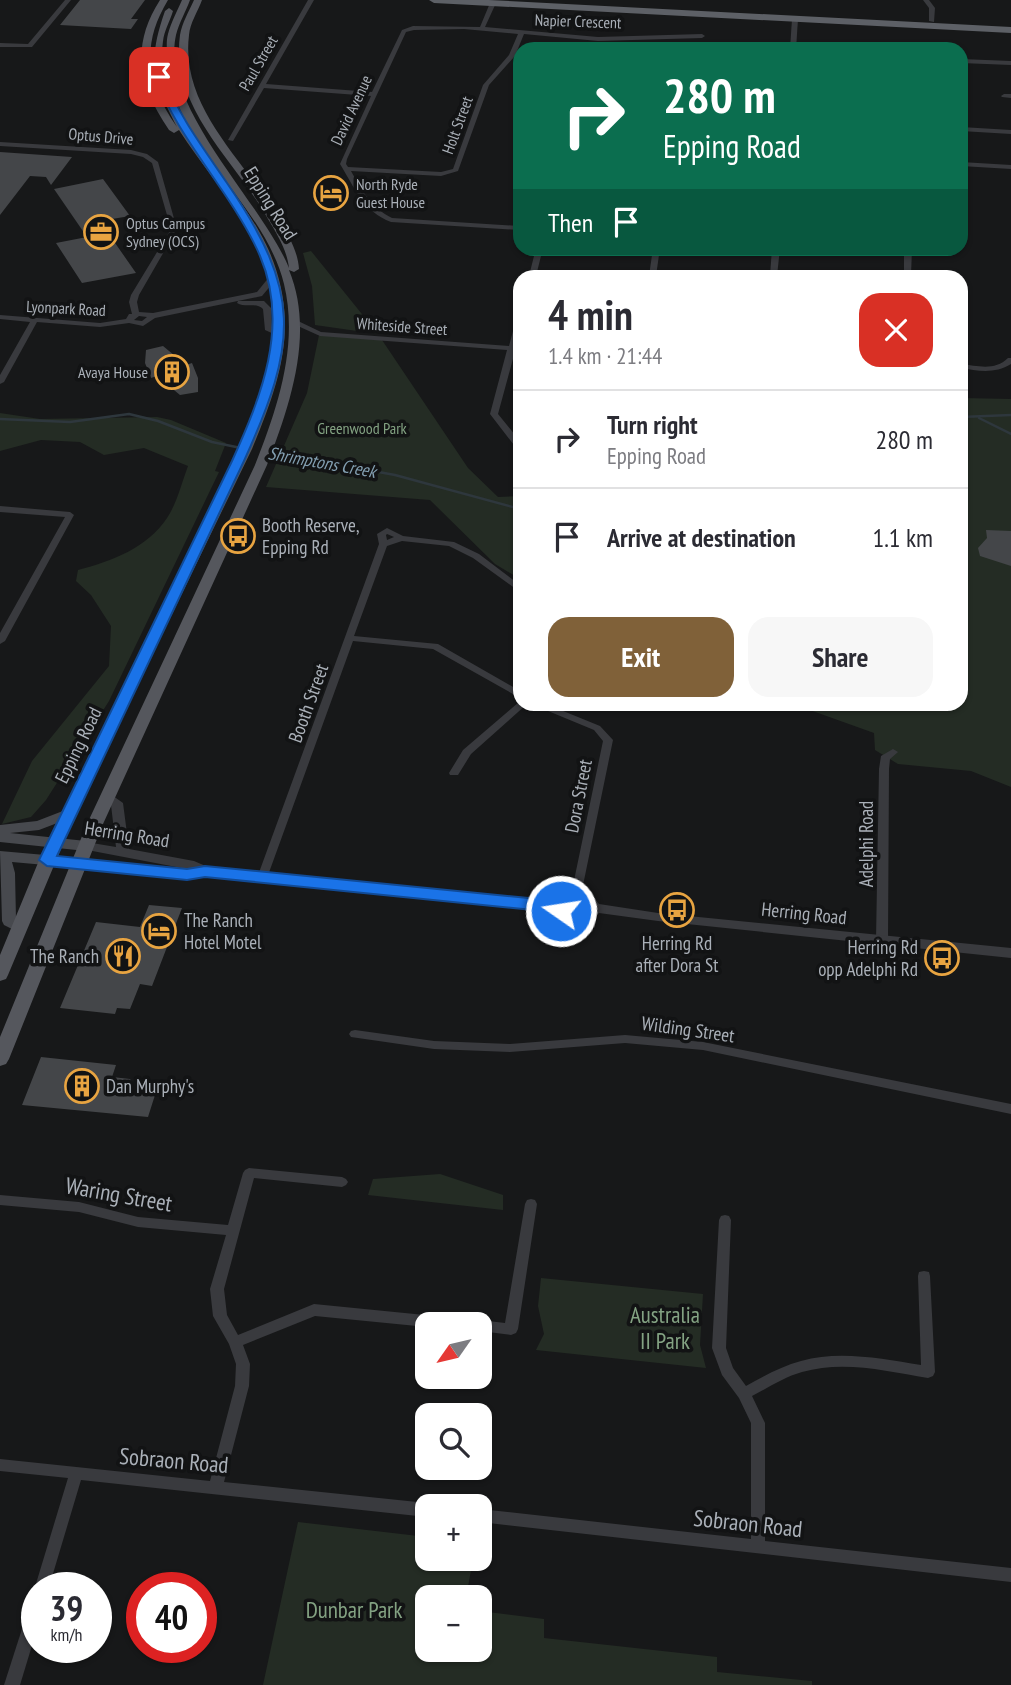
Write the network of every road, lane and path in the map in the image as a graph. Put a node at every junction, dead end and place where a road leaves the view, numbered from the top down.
1 (68, 0) edge
2 (311, 0) edge
3 (434, 0) edge
4 (529, 0) edge
5 (926, 0) edge
6 (176, 1) edge
7 (456, 1) edge
8 (493, 3) junction
9 (795, 19) junction
10 (932, 20) junction
11 (1011, 24) edge
12 (482, 28) junction
13 (1011, 30) edge
14 (521, 33) junction
15 (702, 36) dead end
16 (598, 39) junction
17 (517, 42) edge
18 (597, 42) edge
19 (793, 42) edge
20 (0, 45) edge
21 (513, 53) edge
22 (968, 61) edge
23 (1011, 63) edge
24 (262, 86) junction
25 (375, 94) junction
26 (968, 129) edge
27 (1011, 132) edge
28 (231, 140) dead end
29 (0, 144) edge
30 (968, 164) edge
31 (1011, 167) edge
32 (346, 169) junction
33 (222, 184) junction
34 (513, 228) edge
35 (273, 278) junction
36 (220, 303) junction
37 (136, 314) junction
38 (151, 316) junction
39 (0, 317) edge
40 (35, 320) junction
41 (130, 321) junction
42 (293, 322) junction
43 (279, 333) junction
44 (513, 341) edge
45 (511, 348) junction
46 (1009, 362) edge
47 (968, 367) edge
48 (0, 382) edge
49 (513, 438) edge
50 (0, 509) edge
51 (513, 584) edge
52 (350, 638) junction
53 (0, 641) edge
54 (513, 691) edge
55 (514, 711) edge
56 (556, 711) edge
57 (893, 752) dead end
58 (454, 773) dead end
59 (109, 797) junction
60 (68, 814) junction
61 (0, 831) edge
62 (0, 837) edge
63 (54, 843) junction
64 (86, 846) junction
65 (123, 851) junction
66 (1, 856) edge
67 (47, 860) junction
68 (79, 863) junction
69 (205, 871) junction
70 (262, 878) junction
71 (576, 895) junction
72 (559, 907) junction
73 (594, 908) junction
74 (20, 928) junction
75 (882, 940) junction
76 (1011, 953) edge
77 (0, 975) edge
78 (355, 1034) dead end
79 (0, 1059) edge
80 (1011, 1109) edge
81 (342, 1182) dead end
82 (0, 1200) edge
83 (531, 1203) dead end
84 (725, 1220) dead end
85 (232, 1230) junction
86 (924, 1276) dead end
87 (415, 1320) edge
88 (492, 1327) edge
89 (235, 1342) junction
90 (744, 1394) junction
91 (0, 1465) edge
92 (76, 1474) junction
93 (216, 1486) junction
94 (415, 1509) edge
95 (492, 1517) edge
96 (758, 1547) junction
97 (47, 1572) edge
98 (1011, 1575) edge
99 (21, 1660) edge
100 (14, 1685) edge

1 - 20 street
2 - 24 street, Paul Street
3 - 7 highway
4 - 10 highway
5 - 10 street
6 - 33 main road, Epping Road
6 - 33 main road
6 - 42 main road
7 - 8 highway
8 - 9 highway
8 - 12 street
9 - 13 highway
9 - 19 street
10 - 11 highway
12 - 14 street, Napier Crescent
12 - 25 street, David Avenue
14 - 16 street, Napier Crescent
14 - 17 street, Holt Street
15 - 16 street, Napier Crescent
16 - 18 street
21 - 32 street, Holt Street
22 - 23 street
24 - 25 street
24 - 28 street, Paul Street
25 - 32 street, David Avenue
26 - 27 street
29 - 37 street, Optus Drive
30 - 31 street
32 - 34 street, David Avenue
33 - 35 main road, Epping Road
35 - 36 street
35 - 43 main road, Epping Road
36 - 38 street
36 - 43 street
37 - 38 street
37 - 41 street
38 - 41 street, Lyonpark Road
39 - 40 street, Lyonpark Road
40 - 41 street, Lyonpark Road
40 - 48 street
42 - 45 street, Whiteside Street
42 - 59 main road
43 - 60 main road, Epping Road
44 - 45 street
45 - 49 street
46 - 47 street
50 - 53 street
51 - 52 street, Booth Street
52 - 54 street
52 - 70 street, Booth Street
55 - 58 street
56 - 71 street, Dora Street
57 - 75 street, Adelphi Road
59 - 64 main road
59 - 65 street
60 - 61 main road
60 - 63 main road, Epping Road
62 - 63 main road, Herring Road
63 - 64 main road, Herring Road
63 - 67 main road, Epping Road
64 - 65 street, Herring Road
64 - 68 main road
65 - 69 street, Herring Road
66 - 67 main road, Herring Road
66 - 74 main road
67 - 68 main road, Herring Road
67 - 74 main road, Epping Road
68 - 69 street, Herring Road
68 - 79 main road
69 - 70 street, Herring Road
70 - 72 street, Herring Road
71 - 72 street
71 - 73 street
72 - 73 street
73 - 75 street, Herring Road
74 - 77 main road, Epping Road
75 - 76 street, Herring Road
78 - 80 street, Wilding Street
81 - 85 street
82 - 85 street, Waring Street
83 - 88 street
84 - 90 street
85 - 89 street
86 - 90 street
87 - 89 street
89 - 93 street
90 - 96 street
91 - 92 street, Sobraon Road
92 - 93 street, Sobraon Road
92 - 97 street
93 - 94 street, Sobraon Road
95 - 96 street, Sobraon Road
96 - 98 street, Sobraon Road
99 - 100 street

